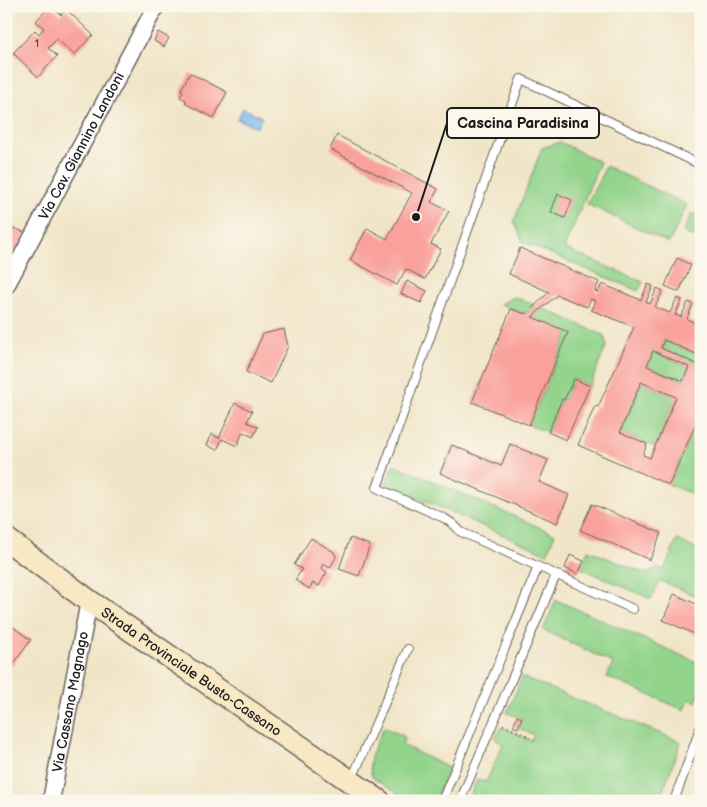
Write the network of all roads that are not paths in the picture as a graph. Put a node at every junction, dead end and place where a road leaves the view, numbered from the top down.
1 (156, 6) edge
2 (701, 165) edge
3 (6, 286) edge
4 (6, 539) edge
5 (538, 567) junction
6 (556, 575) junction
7 (89, 602) junction
8 (633, 609) dead end
9 (408, 649) dead end
10 (701, 726) edge
11 (351, 781) junction
12 (51, 801) edge
13 (379, 801) edge
14 (442, 801) edge
15 (460, 801) edge
16 (674, 801) edge

1 - 3 street, Via Cav. Giannino Landoni
2 - 5 lane
4 - 7 main road, Strada Provinciale Busto-Cassano
5 - 6 lane
5 - 14 lane
6 - 8 lane
6 - 15 lane
7 - 11 main road, Strada Provinciale Busto-Cassano
7 - 12 street, Via Cassano Magnago
9 - 11 lane
10 - 16 lane
11 - 13 main road, Strada Provinciale Busto-Cassano

